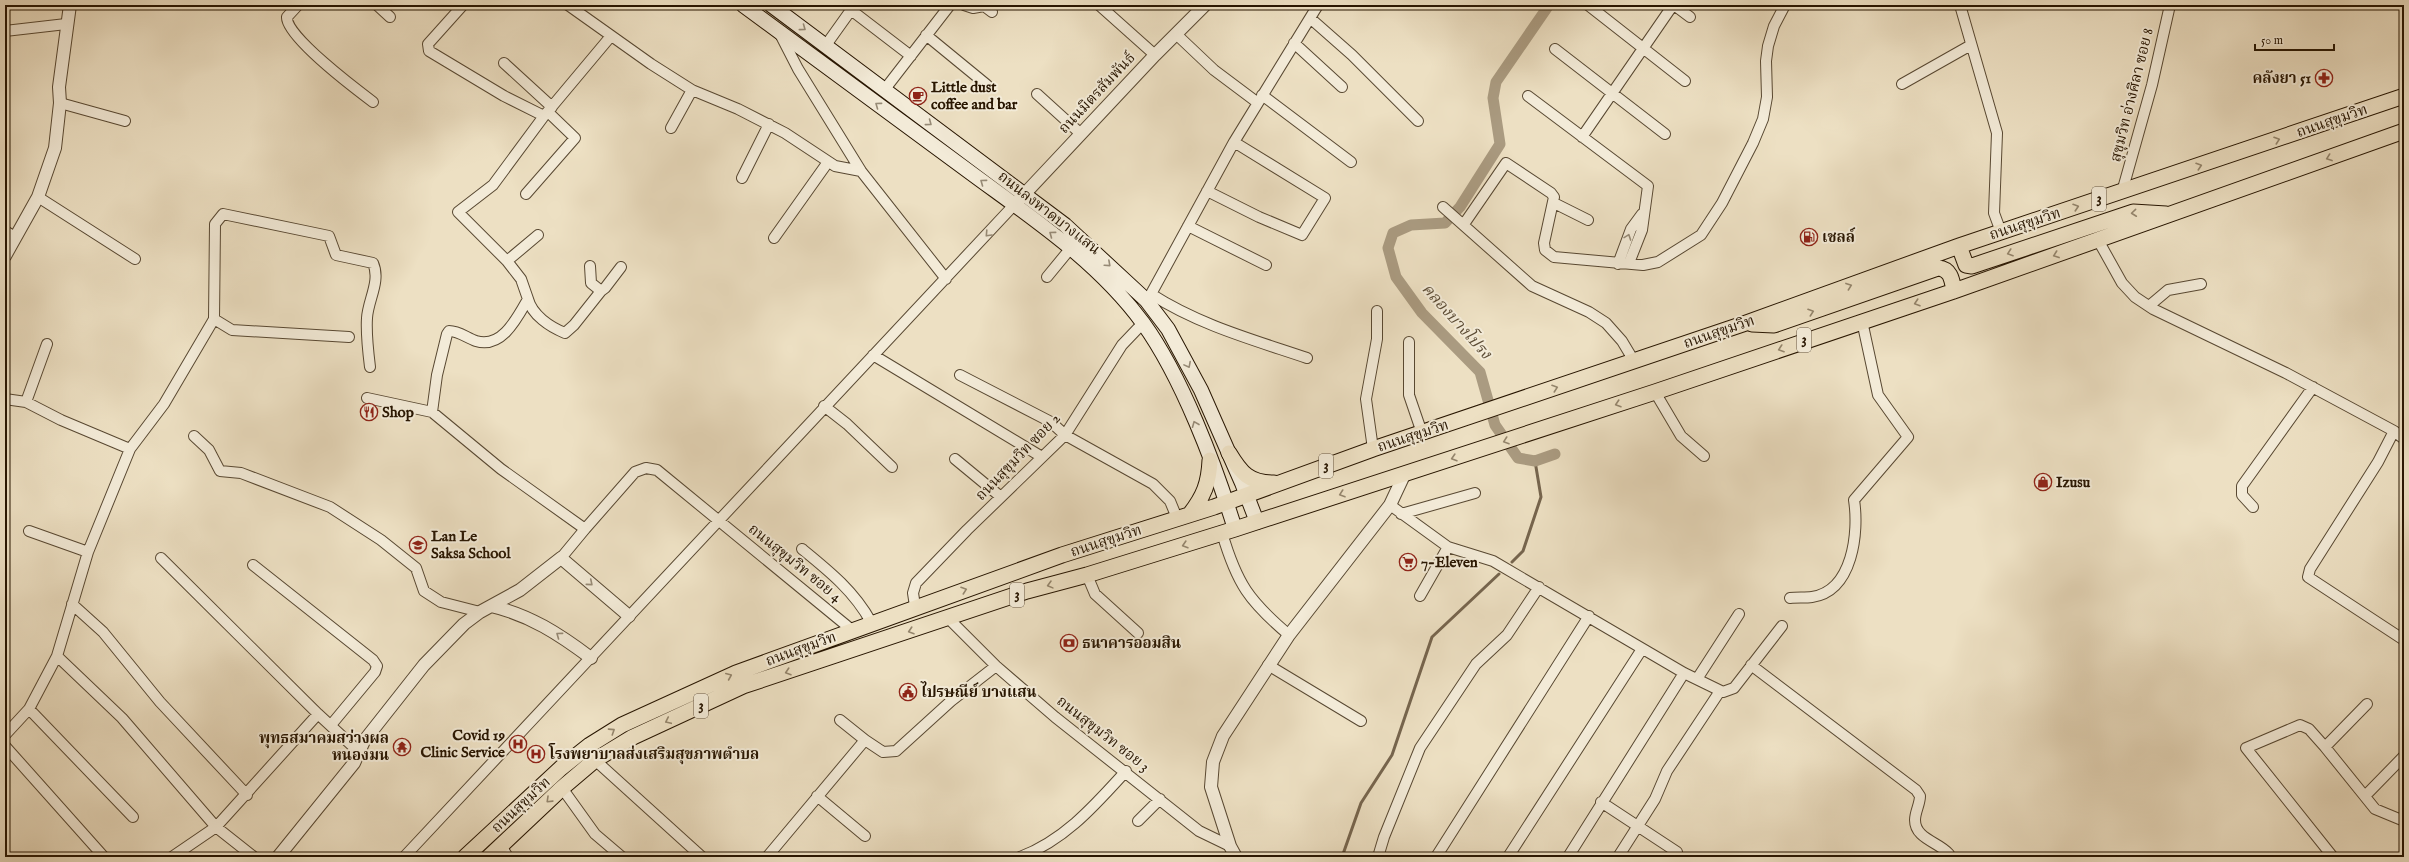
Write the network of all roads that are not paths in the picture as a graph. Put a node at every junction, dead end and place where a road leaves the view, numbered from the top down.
1 (70, 5) edge
2 (298, 5) edge
3 (377, 5) edge
4 (463, 5) edge
5 (568, 5) edge
6 (743, 5) edge
7 (771, 5) edge
8 (950, 5) edge
9 (964, 5) edge
10 (1099, 5) edge
11 (1205, 5) edge
12 (1318, 5) edge
13 (1588, 5) edge
14 (1673, 5) edge
15 (1784, 5) edge
16 (1960, 5) edge
17 (2170, 5) edge
18 (992, 12) dead end
19 (390, 17) dead end
20 (1690, 17) dead end
21 (1310, 18) junction
22 (66, 24) junction
23 (5, 31) edge
24 (779, 32) junction
25 (1176, 34) junction
26 (926, 35) junction
27 (611, 36) junction
28 (1294, 43) junction
29 (826, 45) junction
30 (1971, 45) junction
31 (1643, 48) junction
32 (1555, 49) dead end
33 (1155, 55) junction
34 (911, 56) junction
35 (504, 64) dead end
36 (1685, 81) dead end
37 (1902, 84) dead end
38 (987, 85) dead end
39 (1342, 87) dead end
40 (885, 89) junction
41 (692, 90) junction
42 (1612, 93) junction
43 (1037, 94) dead end
44 (1528, 96) dead end
45 (2404, 96) edge
46 (1260, 99) junction
47 (373, 102) dead end
48 (60, 103) junction
49 (548, 112) junction
50 (125, 121) dead end
51 (1418, 121) dead end
52 (769, 124) junction
53 (671, 128) dead end
54 (2404, 131) edge
55 (1081, 134) junction
56 (1665, 134) dead end
57 (2404, 135) edge
58 (1582, 137) junction
59 (1234, 142) junction
60 (2366, 144) junction
61 (828, 162) junction
62 (1351, 162) dead end
63 (861, 171) junction
64 (742, 178) dead end
65 (1207, 191) junction
66 (2122, 192) junction
67 (526, 194) dead end
68 (1024, 194) junction
69 (38, 197) junction
70 (1554, 203) junction
71 (1014, 205) junction
72 (1443, 207) dead end
73 (2173, 215) junction
74 (1588, 220) dead end
75 (1460, 221) junction
76 (1188, 226) junction
77 (2001, 232) junction
78 (10, 234) edge
79 (538, 235) dead end
80 (774, 238) dead end
81 (2098, 240) junction
82 (1959, 246) junction
83 (1070, 248) junction
84 (5, 256) edge
85 (135, 259) dead end
86 (507, 260) junction
87 (1624, 264) junction
88 (1266, 265) dead end
89 (590, 266) dead end
90 (621, 267) dead end
91 (1047, 277) dead end
92 (946, 279) junction
93 (2202, 284) dead end
94 (601, 291) junction
95 (1954, 291) junction
96 (1148, 297) junction
97 (528, 299) junction
98 (2149, 306) junction
99 (1377, 311) dead end
100 (214, 319) junction
101 (1862, 321) junction
102 (1143, 323) junction
103 (1746, 323) junction
104 (349, 337) dead end
105 (1409, 342) dead end
106 (47, 344) dead end
107 (873, 355) junction
108 (1307, 358) dead end
109 (1634, 361) junction
110 (370, 367) dead end
111 (960, 374) dead end
112 (2313, 387) junction
113 (1655, 392) junction
114 (367, 398) dead end
115 (5, 399) edge
116 (26, 402) junction
117 (824, 406) junction
118 (432, 412) junction
119 (2394, 431) junction
120 (1422, 433) junction
121 (1065, 435) junction
122 (194, 436) dead end
123 (2404, 439) edge
124 (130, 449) junction
125 (1373, 449) junction
126 (1229, 453) junction
127 (1704, 456) dead end
128 (1042, 457) junction
129 (955, 459) dead end
130 (1210, 460) junction
131 (892, 467) dead end
132 (1405, 473) junction
133 (1279, 483) junction
134 (1475, 493) dead end
135 (1247, 495) junction
136 (1001, 497) junction
137 (1227, 502) junction
138 (1390, 505) junction
139 (2253, 507) dead end
140 (1401, 514) junction
141 (1184, 516) junction
142 (718, 520) junction
143 (1257, 522) junction
144 (585, 529) junction
145 (29, 531) dead end
146 (1229, 531) junction
147 (1448, 547) junction
148 (802, 549) dead end
149 (88, 552) junction
150 (161, 558) dead end
151 (560, 558) junction
152 (253, 565) dead end
153 (1087, 575) junction
154 (1539, 587) junction
155 (1420, 596) dead end
156 (1790, 598) dead end
157 (72, 604) junction
158 (492, 606) junction
159 (915, 606) junction
160 (480, 612) junction
161 (1739, 614) dead end
162 (629, 616) junction
163 (1589, 616) junction
164 (948, 618) junction
165 (871, 622) junction
166 (1782, 626) dead end
167 (852, 630) junction
168 (1138, 633) dead end
169 (1289, 634) junction
170 (2404, 640) edge
171 (1642, 649) junction
172 (57, 656) junction
173 (591, 658) junction
174 (1268, 665) junction
175 (1751, 665) junction
176 (996, 666) junction
177 (1684, 673) junction
178 (1697, 679) junction
179 (1720, 691) junction
180 (2368, 704) dead end
181 (29, 709) junction
182 (318, 714) junction
183 (840, 720) dead end
184 (1361, 721) dead end
185 (331, 724) junction
186 (5, 735) edge
187 (865, 740) junction
188 (5, 746) edge
189 (2325, 747) junction
190 (358, 750) junction
191 (2404, 756) edge
192 (595, 760) junction
193 (1126, 771) junction
194 (562, 788) junction
195 (247, 795) junction
196 (817, 796) junction
197 (2365, 796) junction
198 (1160, 799) junction
199 (1601, 802) junction
200 (133, 818) dead end
201 (1138, 821) dead end
202 (2404, 821) edge
203 (216, 827) junction
204 (1638, 827) junction
205 (865, 836) dead end
206 (1230, 846) junction
207 (505, 852) edge
208 (1677, 852) dead end
209 (178, 855) edge
210 (104, 857) edge
211 (254, 857) edge
212 (278, 857) edge
213 (404, 857) edge
214 (465, 857) edge
215 (489, 857) edge
216 (622, 857) edge
217 (702, 857) edge
218 (767, 857) edge
219 (1020, 857) edge
220 (1236, 857) edge
221 (1378, 857) edge
222 (1436, 857) edge
223 (1508, 857) edge
224 (1568, 857) edge
225 (1618, 857) edge
226 (1948, 857) edge
227 (2333, 857) edge

1 - 22 street
2 - 47 street
3 - 19 street
4 - 49 street
5 - 27 street
6 - 24 main road, ถนนลงหาดบางแสน
7 -> 29 main road, ถนนลงหาดบางแสน
8 - 26 street
9 - 18 street
10 - 33 street
11 - 25 street, ถนนมิตรสัมพันธ์
12 - 21 street
13 - 31 street
14 - 20 street
14 - 31 street
15 - 87 street
16 - 30 street
17 - 66 street, สุขุมวิท อ่างศิลา ซอย 8
21 - 28 street
21 - 51 street
22 - 23 street
22 - 48 street
24 - 63 street
71 -> 24 main road, ถนนลงหาดบางแสน
25 - 33 street, ถนนมิตรสัมพันธ์
25 - 46 street
26 - 34 street
26 - 38 street
27 - 41 street
27 - 49 street
28 - 39 street
28 - 46 street
29 - 34 street
29 - 40 main road, ถนนลงหาดบางแสน
30 - 37 street
30 - 77 street
31 - 36 street
31 - 42 street
32 - 42 street
33 - 55 street, ถนนมิตรสัมพันธ์
34 - 40 street
35 - 49 street
40 -> 68 main road, ถนนลงหาดบางแสน
41 - 52 street
41 - 53 street
42 - 56 street
42 - 58 street
43 - 55 street
44 - 58 street
66 -> 45 main road, ถนนสุขุมวิท / 3
46 - 59 street
46 - 62 street
48 - 50 street
48 - 69 street
49 - 67 street
49 - 86 street
52 - 61 street
52 - 64 street
54 - 60 main road, ถนนสุขุมวิท / 3
55 - 68 street, ถนนมิตรสัมพันธ์
57 - 60 main road
58 - 87 street
59 - 65 street
59 - 65 street
60 -> 73 main road, ถนนสุขุมวิท / 3
61 - 63 street
61 - 80 street
63 - 92 street
65 - 76 street
77 -> 66 main road, ถนนสุขุมวิท / 3
68 - 71 street, ถนนมิตรสัมพันธ์
68 -> 96 main road, ถนนลงหาดบางแสน
69 - 78 street
69 - 85 street
70 - 74 street
70 - 75 street
70 - 87 street
83 -> 71 main road, ถนนลงหาดบางแสน
71 -> 92 street
72 - 75 street
73 - 81 main road, ถนนสุขุมวิท / 3
73 -> 82 main road
75 - 109 street
76 - 88 street
76 - 96 street
77 - 82 main road, ถนนสุขุมวิท / 3
78 - 84 street
79 - 86 street
81 -> 95 main road, ถนนสุขุมวิท / 3
81 - 98 street
103 -> 82 main road, ถนนสุขุมวิท / 3
83 - 91 street
83 - 102 main road, ถนนลงหาดบางแสน
86 - 97 street
89 - 94 street
90 - 94 street
92 - 107 street
93 - 98 street
94 - 97 street
95 -> 101 main road, ถนนสุขุมวิท / 3
103 -> 95 main road
96 - 108 street
96 -> 126 main road, ถนนลงหาดบางแสน
97 - 118 street
98 - 112 street
99 - 125 street
100 - 104 street
100 - 110 street
100 - 124 street
101 -> 113 main road, ถนนสุขุมวิท / 3
101 - 156 street
102 - 121 street, ถนนสุขุมวิท ซอย 2
130 -> 102 main road, ถนนลงหาดบางแสน
103 - 109 main road, ถนนสุขุมวิท / 3
105 - 120 street
106 - 116 street
107 - 117 street
107 - 128 street
120 -> 109 main road, ถนนสุขุมวิท / 3
111 - 121 street
112 - 119 street
112 - 139 street
113 - 127 street
113 -> 132 main road, ถนนสุขุมวิท / 3
114 - 118 street
115 - 116 street
116 - 124 street
117 - 131 street
117 - 142 street
118 - 144 street
119 - 123 street
119 - 170 street
120 - 125 main road, ถนนสุขุมวิท / 3
121 - 128 street, ถนนสุขุมวิท ซอย 2
121 - 141 street
122 - 160 street
124 - 149 street
125 - 133 main road, ถนนสุขุมวิท / 3
126 - 133 main road
126 - 135 main road, ถนนลงหาดบางแสน
128 - 136 street, ถนนสุขุมวิท ซอย 2
129 - 136 street
130 - 137 main road, ถนนลงหาดบางแสน
130 - 141 main road
132 - 138 street
132 -> 143 main road, ถนนสุขุมวิท / 3
133 - 135 main road, ถนนสุขุมวิท / 3
134 - 140 street
135 - 137 main road, ถนนสุขุมวิท / 3
135 - 143 main road, ถนนลงหาดบางแสน
136 - 159 street, ถนนสุขุมวิท ซอย 2
137 - 141 main road, ถนนสุขุมวิท / 3
137 - 146 main road, ถนนลงหาดบางแสน
138 - 140 street
138 - 169 street
140 - 147 street
159 -> 141 main road, ถนนสุขุมวิท / 3
142 - 144 street, ถนนสุขุมวิท ซอย 4
142 - 162 street
142 - 167 street, ถนนสุขุมวิท ซอย 4
143 - 146 main road, ถนนสุขุมวิท / 3
144 - 151 street, ถนนสุขุมวิท ซอย 4
145 - 149 street
146 -> 153 main road, ถนนสุขุมวิท / 3
146 - 169 street
147 - 154 street
147 - 155 street
148 - 165 street
149 - 157 street
150 - 182 street
151 - 158 street
151 -> 162 street
152 - 185 street
153 -> 164 main road, ถนนสุขุมวิท / 3
153 - 168 street
154 - 163 street
154 - 221 street
157 - 172 street
157 - 195 street
158 - 160 street
173 -> 158 street
159 - 165 main road, ถนนสุขุมวิท / 3
160 - 190 street
161 - 178 street
162 - 173 street
163 - 171 street
163 - 222 street
164 - 176 street, ถนนสุขุมวิท ซอย 3
164 -> 192 main road, ถนนสุขุมวิท / 3
165 - 167 main road, ถนนสุขุมวิท / 3
166 - 175 street
214 -> 167 main road, ถนนสุขุมวิท / 3
169 - 174 street
171 - 177 street
171 - 223 street
172 - 181 street
172 - 203 street
173 - 213 street
174 - 184 street
174 - 206 street
175 - 179 street
175 - 226 street
176 - 187 street
176 - 193 street, ถนนสุขุมวิท ซอย 3
177 - 178 street
177 - 199 street
178 - 179 street
179 - 204 street
180 - 189 street
181 - 186 street
181 - 200 street
182 - 185 street
182 - 195 street
183 - 187 street
185 - 190 street
187 - 196 street
188 - 210 street
189 - 197 street
189 - 227 street
190 - 212 street
191 - 197 street
192 - 194 main road, ถนนสุขุมวิท / 3
192 - 217 street
193 - 198 street, ถนนสุขุมวิท ซอย 3
193 - 219 street
194 -> 207 main road, ถนนสุขุมวิท / 3
194 - 216 street
195 - 203 street
196 - 205 street
196 - 218 street
197 - 202 street
198 - 201 street
198 - 206 street, ถนนสุขุมวิท ซอย 3
199 - 204 street
199 - 224 street
203 - 209 street
203 - 211 street
204 - 208 street
204 - 225 street
206 - 220 street
207 - 215 main road, ถนนสุขุมวิท / 3

